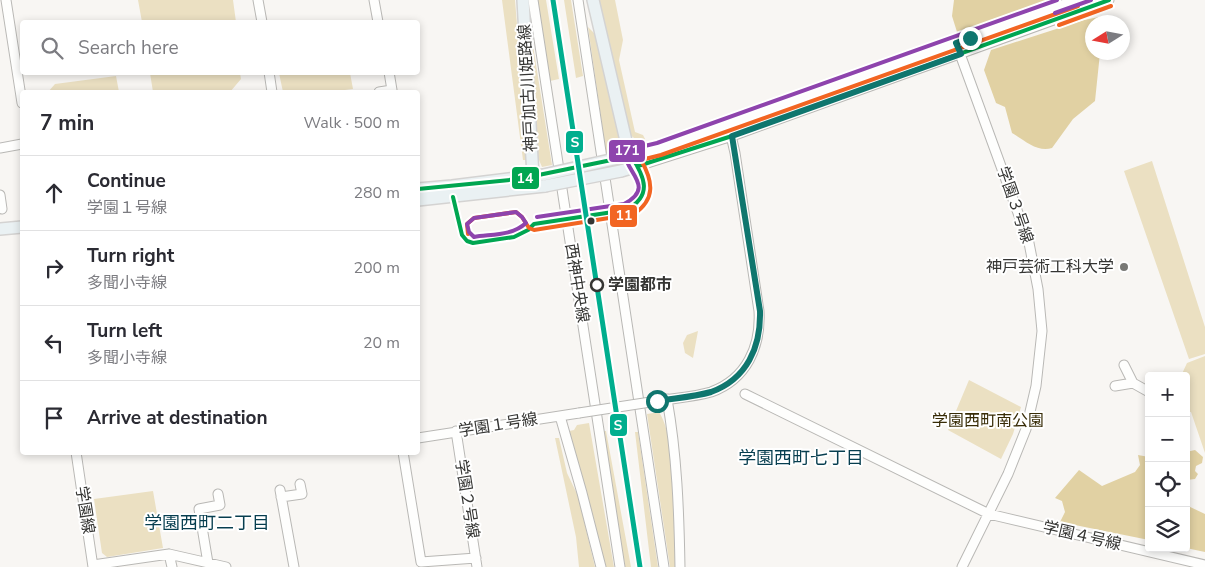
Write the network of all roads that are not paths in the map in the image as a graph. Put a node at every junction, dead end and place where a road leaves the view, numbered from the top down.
1 (6, 0) edge
2 (258, 0) edge
3 (374, 0) edge
4 (523, 0) edge
5 (533, 0) edge
6 (578, 0) edge
7 (592, 0) edge
8 (1076, 0) edge
9 (1109, 0) edge
10 (262, 20) edge
11 (378, 20) edge
12 (5, 22) edge
13 (956, 43) junction
14 (961, 54) junction
15 (269, 75) edge
16 (390, 75) edge
17 (272, 90) edge
18 (392, 90) edge
19 (20, 93) edge
20 (728, 124) junction
21 (732, 136) junction
22 (20, 144) edge
23 (0, 148) edge
24 (631, 156) junction
25 (638, 166) junction
26 (540, 179) junction
27 (420, 189) edge
28 (0, 197) edge
29 (420, 200) edge
30 (2, 209) dead end
31 (20, 227) edge
32 (0, 229) edge
33 (1124, 365) dead end
34 (1133, 383) junction
35 (1115, 386) dead end
36 (1145, 390) edge
37 (745, 394) dead end
38 (662, 400) junction
39 (560, 416) junction
40 (456, 431) junction
41 (420, 438) edge
42 (76, 455) edge
43 (403, 455) edge
44 (300, 484) dead end
45 (218, 494) dead end
46 (989, 514) junction
47 (169, 554) junction
48 (477, 562) edge
49 (125, 564) edge
50 (217, 565) edge
51 (1205, 565) edge
52 (93, 566) edge
53 (172, 567) edge
54 (294, 567) edge
55 (600, 567) edge
56 (620, 567) edge
57 (664, 567) edge
58 (680, 567) edge
59 (962, 567) edge

1 - 12 street
2 - 10 street
3 - 11 street
4 - 26 main road, 神戸加古川姫路線
5 - 56 street, 西神中央線
6 - 57 street
7 - 24 main road
8 - 13 street
9 - 14 street
12 - 19 street
13 - 14 street, 学園３号線
13 - 20 street
14 - 21 street
14 - 46 street, 学園３号線
15 - 17 street
16 - 18 street
20 - 21 street
20 - 24 street
21 - 25 street
21 - 38 street
22 - 23 street
24 - 25 main road
24 - 26 main road, 神戸加古川姫路線, bridge
25 - 26 main road, 神戸加古川姫路線, bridge
26 - 27 main road, 神戸加古川姫路線
26 - 29 main road, 神戸加古川姫路線
28 - 30 street
31 - 32 main road
33 - 34 street
34 - 35 street
34 - 36 street
37 - 46 street, 学園４号線
38 - 39 street, 学園１号線, bridge
38 - 58 street
39 - 40 street, 学園１号線
39 - 55 street
40 - 41 street, 学園１号線
40 - 48 street, 学園２号線
42 - 52 street, 学園線
43 - 48 street
44 - 54 street
45 - 50 street
46 - 51 street, 学園４号線
46 - 59 street, 学園３号線
47 - 49 street
47 - 50 street
47 - 53 street
49 - 52 street

